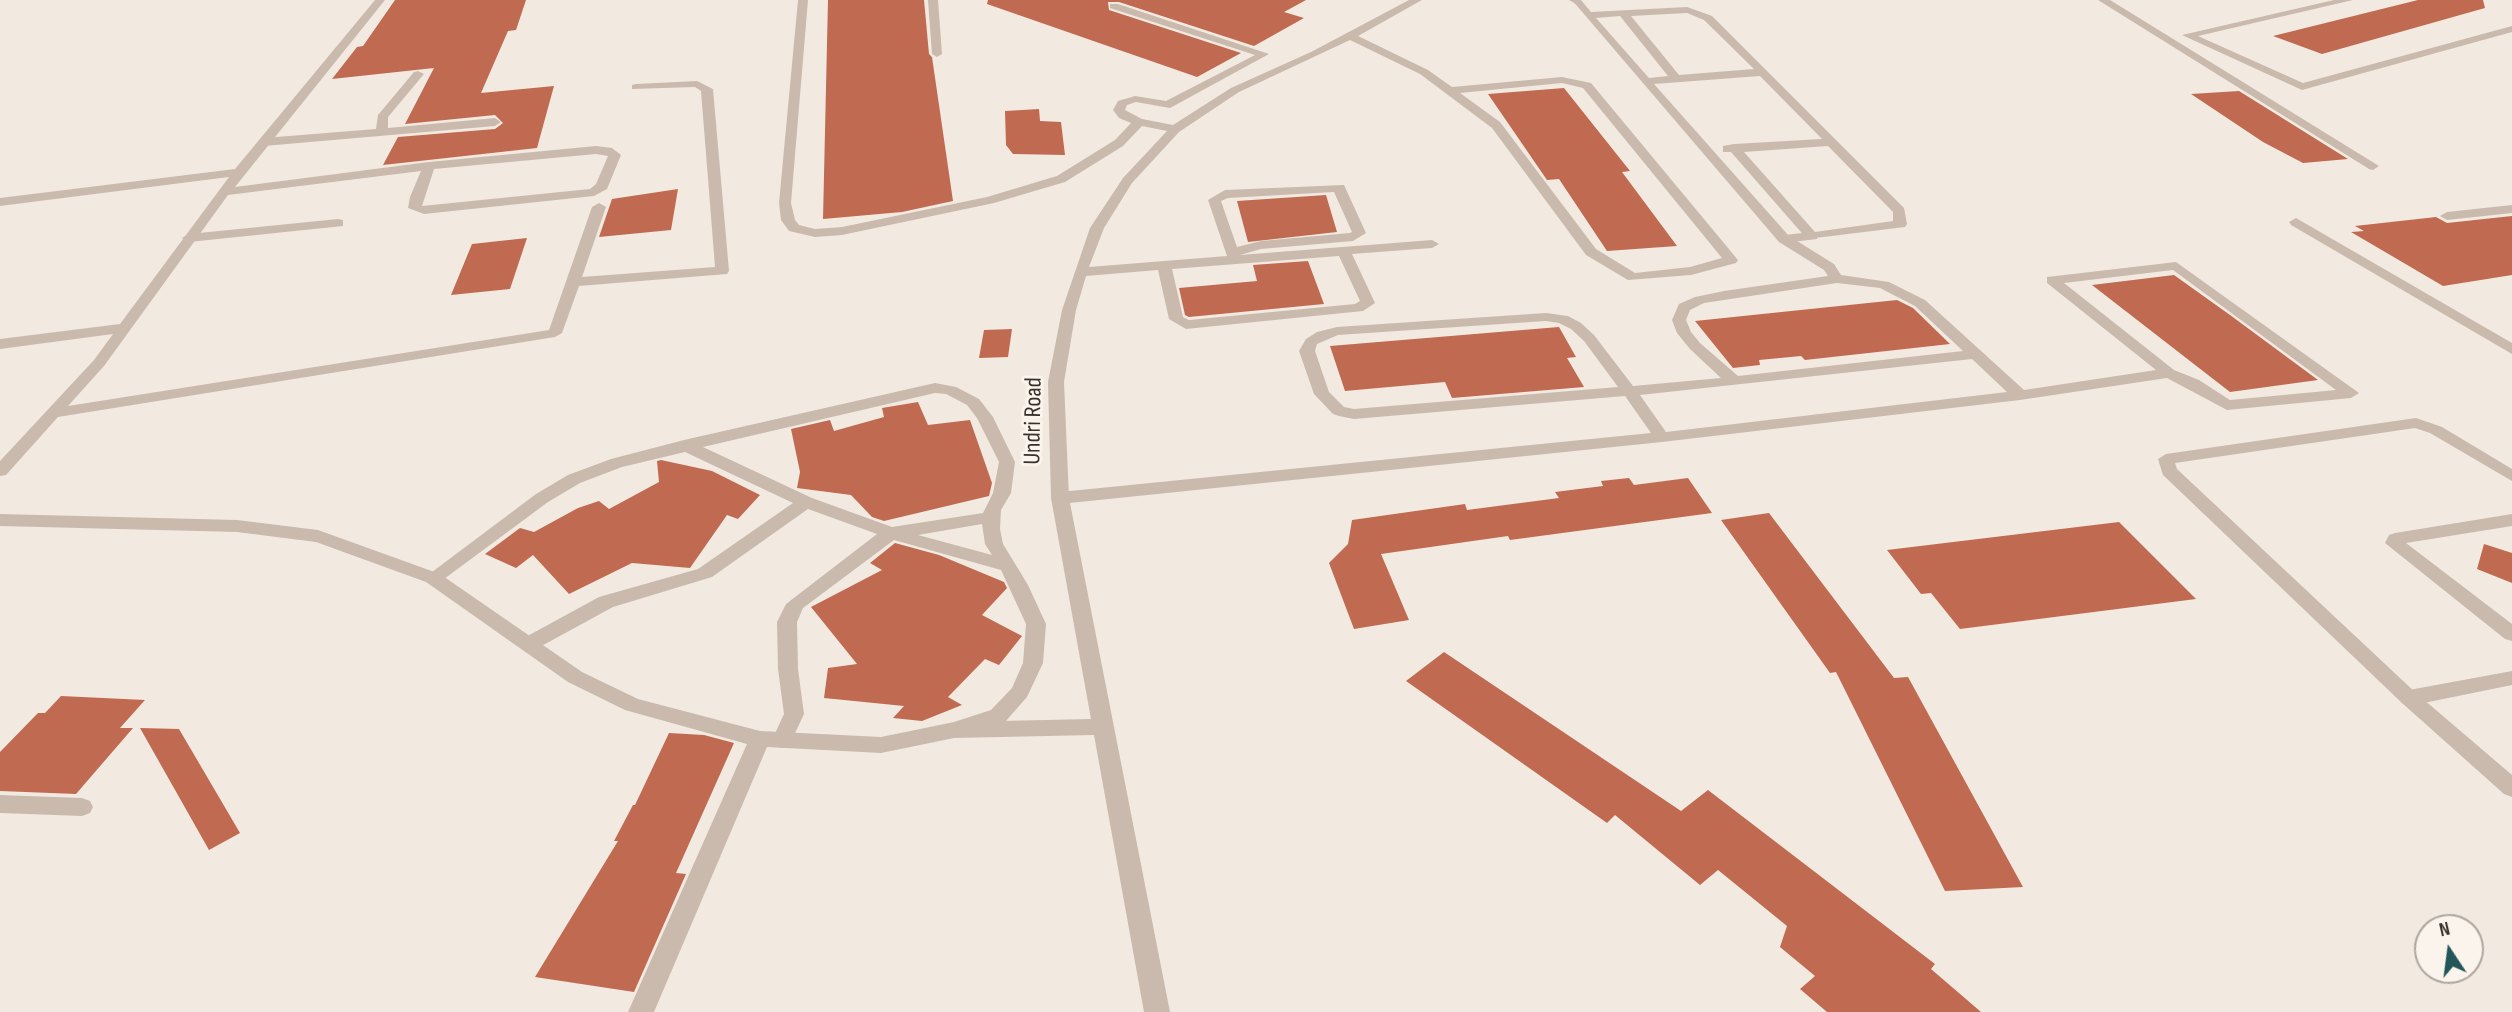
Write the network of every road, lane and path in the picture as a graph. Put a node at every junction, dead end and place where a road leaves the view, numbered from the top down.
1 (380, 0) edge
2 (803, 0) edge
3 (933, 0) edge
4 (1417, 0) edge
5 (2104, 0) edge
6 (2348, 0) edge
7 (1575, 1) edge
8 (1114, 6) dead end
9 (1623, 13) junction
10 (1589, 15) junction
11 (2512, 29) edge
12 (1350, 36) junction
13 (937, 54) dead end
14 (1763, 72) junction
15 (418, 74) dead end
16 (1676, 79) junction
17 (1648, 80) junction
18 (636, 86) dead end
19 (1451, 91) junction
20 (1166, 106) junction
21 (1202, 114) junction
22 (1139, 121) junction
23 (495, 122) dead end
24 (1175, 129) junction
25 (382, 132) junction
26 (264, 142) junction
27 (1832, 142) junction
28 (1734, 148) junction
29 (1708, 151) junction
30 (429, 166) junction
31 (2373, 166) dead end
32 (239, 172) junction
33 (225, 192) junction
34 (0, 202) edge
35 (600, 207) dead end
36 (2512, 209) edge
37 (2447, 216) dead end
38 (2296, 222) dead end
39 (338, 223) dead end
40 (1812, 236) junction
41 (189, 238) junction
42 (1784, 239) junction
43 (1432, 244) dead end
44 (1344, 252) junction
45 (1233, 256) junction
46 (1164, 266) junction
47 (1080, 272) junction
48 (1837, 279) junction
49 (573, 282) junction
50 (125, 328) junction
51 (0, 344) edge
52 (2512, 349) edge
53 (1975, 354) junction
54 (2169, 373) junction
55 (1734, 381) junction
56 (1629, 391) junction
57 (2020, 395) junction
58 (54, 413) junction
59 (1662, 437) junction
60 (684, 445) junction
61 (0, 471) edge
62 (2512, 476) edge
63 (1060, 498) junction
64 (806, 502) junction
65 (991, 517) junction
66 (0, 520) edge
67 (2512, 520) edge
68 (891, 533) junction
69 (1008, 566) junction
70 (433, 578) junction
71 (2512, 634) edge
72 (528, 643) junction
73 (2512, 678) edge
74 (2409, 698) junction
75 (1102, 727) junction
76 (954, 730) junction
77 (771, 740) junction
78 (2512, 788) edge
79 (0, 804) edge
80 (82, 807) dead end
81 (641, 1012) edge
82 (1157, 1012) edge

1 - 26 street
2 - 22 street
3 - 13 street
4 - 12 street, Undri Road
5 - 31 street
6 - 11 street
7 - 10 street
8 - 20 street
9 - 10 street
9 - 14 street
9 - 16 street
10 - 17 street
12 - 19 street
12 - 21 street, Undri Road
14 - 16 street
14 - 27 street
15 - 25 street
16 - 17 street
17 - 29 street
18 - 49 street
19 - 19 street
20 - 21 street
20 - 22 street
21 - 24 street, Undri Road
22 - 24 street
23 - 25 street
24 - 47 street, Undri Road
25 - 26 street
26 - 32 street
27 - 28 street
27 - 40 street
28 - 29 street
28 - 40 street
29 - 42 street
30 - 30 street
30 - 33 street
32 - 33 street
32 - 34 street
33 - 41 street
35 - 49 street
36 - 37 street
38 - 52 street
39 - 41 street
40 - 42 street
41 - 50 street
42 - 48 street
43 - 44 street
44 - 45 street
44 - 46 street
45 - 45 street
45 - 46 street
46 - 47 street
47 - 63 street, Undri Road
48 - 53 street
48 - 55 street
49 - 58 street
50 - 51 street
50 - 58 street
53 - 55 street
53 - 57 street
54 - 54 street
54 - 57 street
55 - 56 street
56 - 56 street
56 - 59 street
57 - 59 street
58 - 61 street
59 - 63 street
60 - 64 street
60 - 65 street
60 - 70 street
62 - 74 street
63 - 75 street, Undri Road
64 - 68 street
64 - 72 street
65 - 68 street
65 - 69 street
66 - 70 street
67 - 71 street
68 - 69 street
68 - 77 street
69 - 76 street
70 - 72 street
72 - 77 street
73 - 74 street
74 - 78 street
75 - 76 street
75 - 82 street, Undri Road
76 - 77 street
77 - 81 street
79 - 80 street

